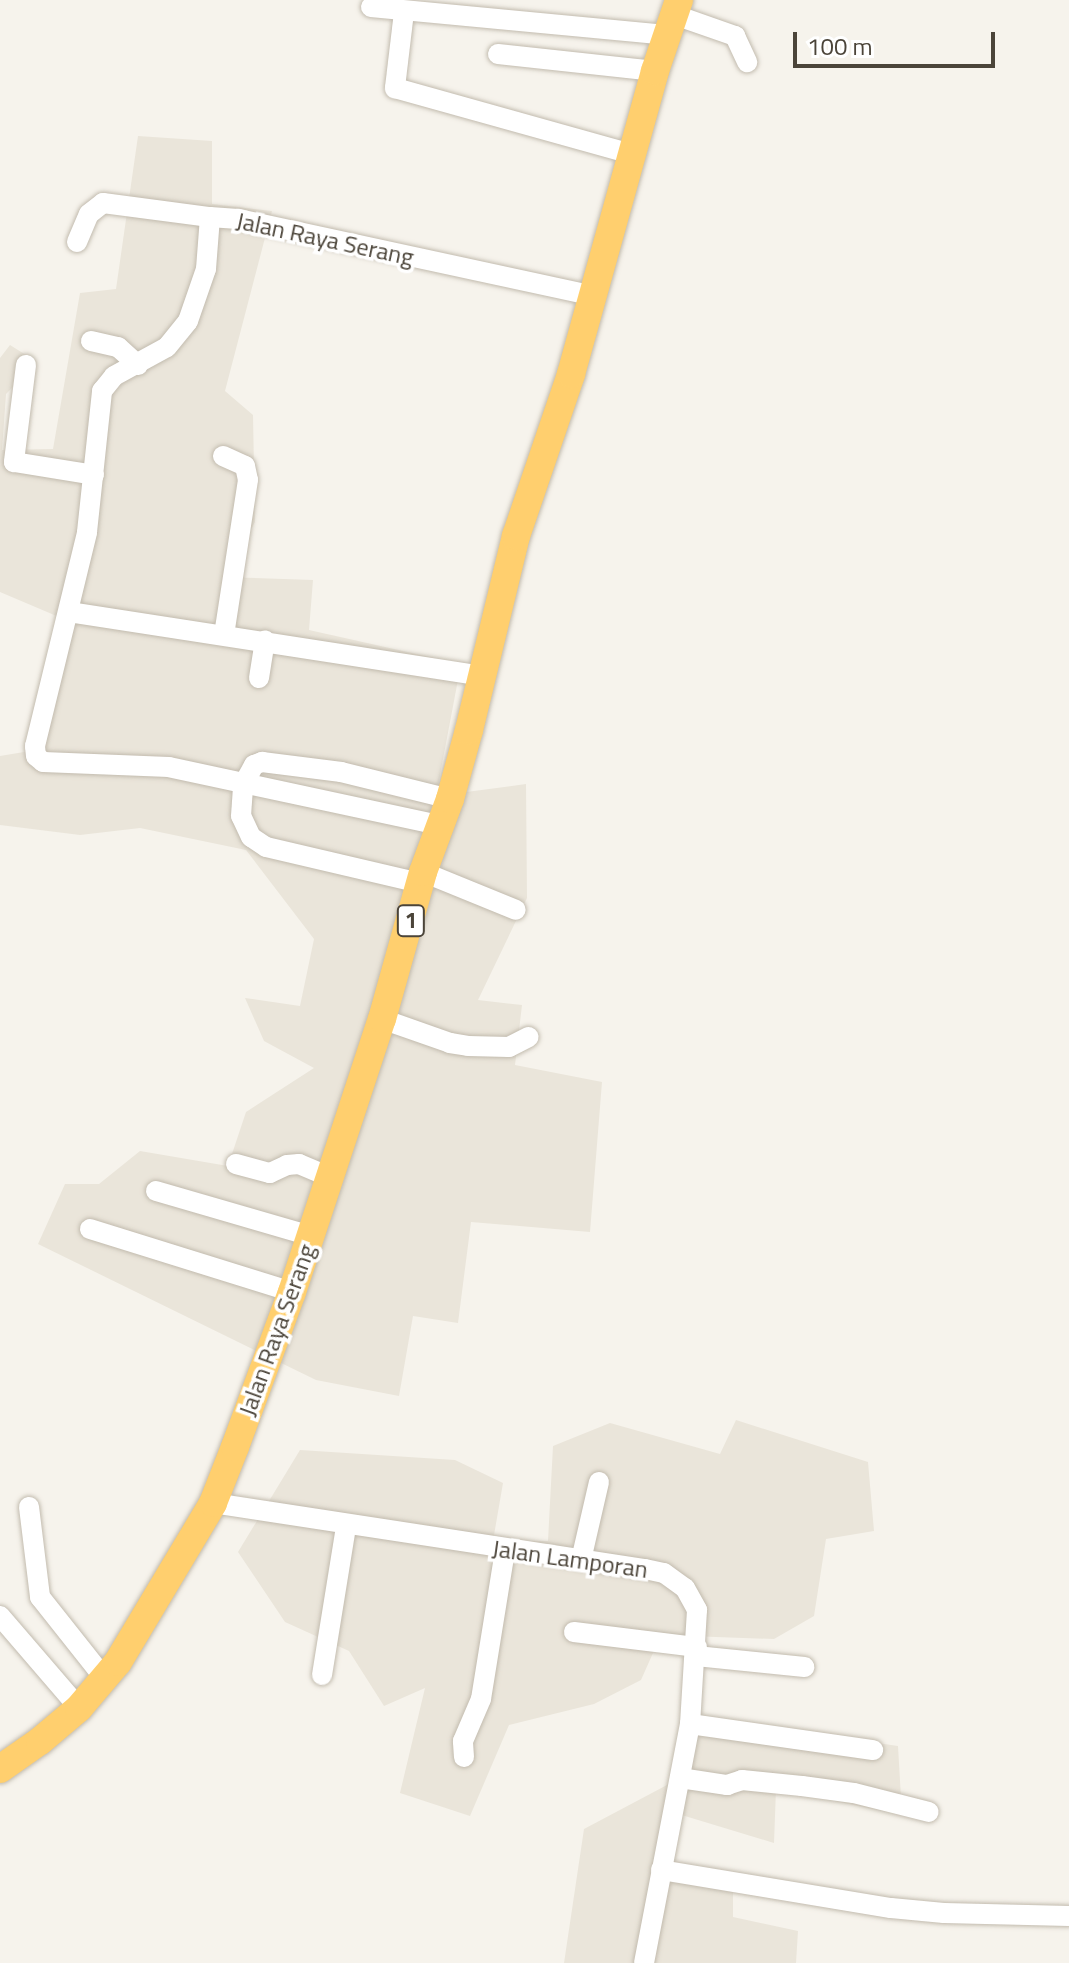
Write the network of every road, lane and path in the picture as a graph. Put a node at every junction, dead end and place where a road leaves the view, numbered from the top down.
1 (371, 7) dead end
2 (404, 12) junction
3 (674, 17) edge
4 (498, 54) dead end
5 (747, 62) dead end
6 (655, 71) junction
7 (631, 154) junction
8 (210, 217) junction
9 (77, 242) dead end
10 (593, 296) junction
11 (91, 341) dead end
12 (26, 365) dead end
13 (138, 365) junction
14 (223, 456) dead end
15 (7, 461) edge
16 (94, 475) junction
17 (69, 612) junction
18 (224, 635) junction
19 (265, 640) junction
20 (482, 676) junction
21 (259, 678) dead end
22 (243, 785) junction
23 (444, 812) junction
24 (422, 878) junction
25 (516, 910) dead end
26 (382, 1019) junction
27 (529, 1037) dead end
28 (236, 1164) dead end
29 (330, 1177) junction
30 (156, 1191) dead end
31 (90, 1229) dead end
32 (311, 1236) junction
33 (292, 1292) junction
34 (599, 1482) dead end
35 (213, 1503) junction
36 (29, 1507) dead end
37 (346, 1526) junction
38 (505, 1550) junction
39 (581, 1560) junction
40 (0, 1616) edge
41 (574, 1632) dead end
42 (697, 1651) junction
43 (804, 1667) dead end
44 (322, 1675) dead end
45 (105, 1679) junction
46 (79, 1708) junction
47 (690, 1724) junction
48 (873, 1750) dead end
49 (464, 1757) dead end
50 (0, 1769) edge
51 (680, 1778) junction
52 (929, 1812) dead end
53 (661, 1870) junction
54 (1069, 1916) edge
55 (644, 1963) edge

1 - 2 street
2 - 3 street
2 - 7 street
3 - 5 street
3 - 6 highway, Jalan Raya Serang / 1
4 - 6 street
6 - 7 highway, Jalan Raya Serang / 1
7 - 10 highway, Jalan Raya Serang / 1
8 - 9 street
8 - 10 street, Jalan Raya Serang
8 - 13 street, Jalan Raya Serang
10 - 20 highway, Jalan Raya Serang / 1
11 - 13 street
12 - 15 street
13 - 16 street, Jalan Raya Serang
14 - 18 street
15 - 16 street
16 - 17 street, Jalan Raya Serang
17 - 18 street
17 - 22 street, Jalan Raya Serang
18 - 19 street
19 - 20 street
19 - 21 street
20 - 23 highway, Jalan Raya Serang / 1
22 - 23 street, Jalan Raya Serang
22 - 23 street
22 - 24 street
23 - 24 highway, Jalan Raya Serang / 1
24 - 25 street
24 - 26 highway, Jalan Raya Serang / 1
26 - 27 street
26 - 29 highway, Jalan Raya Serang / 1
28 - 29 street
29 - 32 highway, Jalan Raya Serang / 1
30 - 32 street
31 - 33 street
32 - 33 highway, Jalan Raya Serang / 1
33 - 35 highway, Jalan Raya Serang / 1
34 - 39 street
35 - 37 street, Jalan Lamporan
35 - 45 highway, Jalan Raya Serang / 1
36 - 45 street
37 - 38 street, Jalan Lamporan
37 - 44 street
38 - 39 street, Jalan Lamporan
38 - 49 street
39 - 42 street, Jalan Lamporan
40 - 46 street
41 - 42 street
42 - 43 street
42 - 47 street, Jalan Lamporan
45 - 46 highway, Jalan Raya Serang / 1
46 - 50 highway, Jalan Raya Serang / 1
47 - 48 street
47 - 51 street, Jalan Lamporan
51 - 52 street
51 - 53 street, Jalan Lamporan
53 - 54 street
53 - 55 street, Jalan Lamporan

